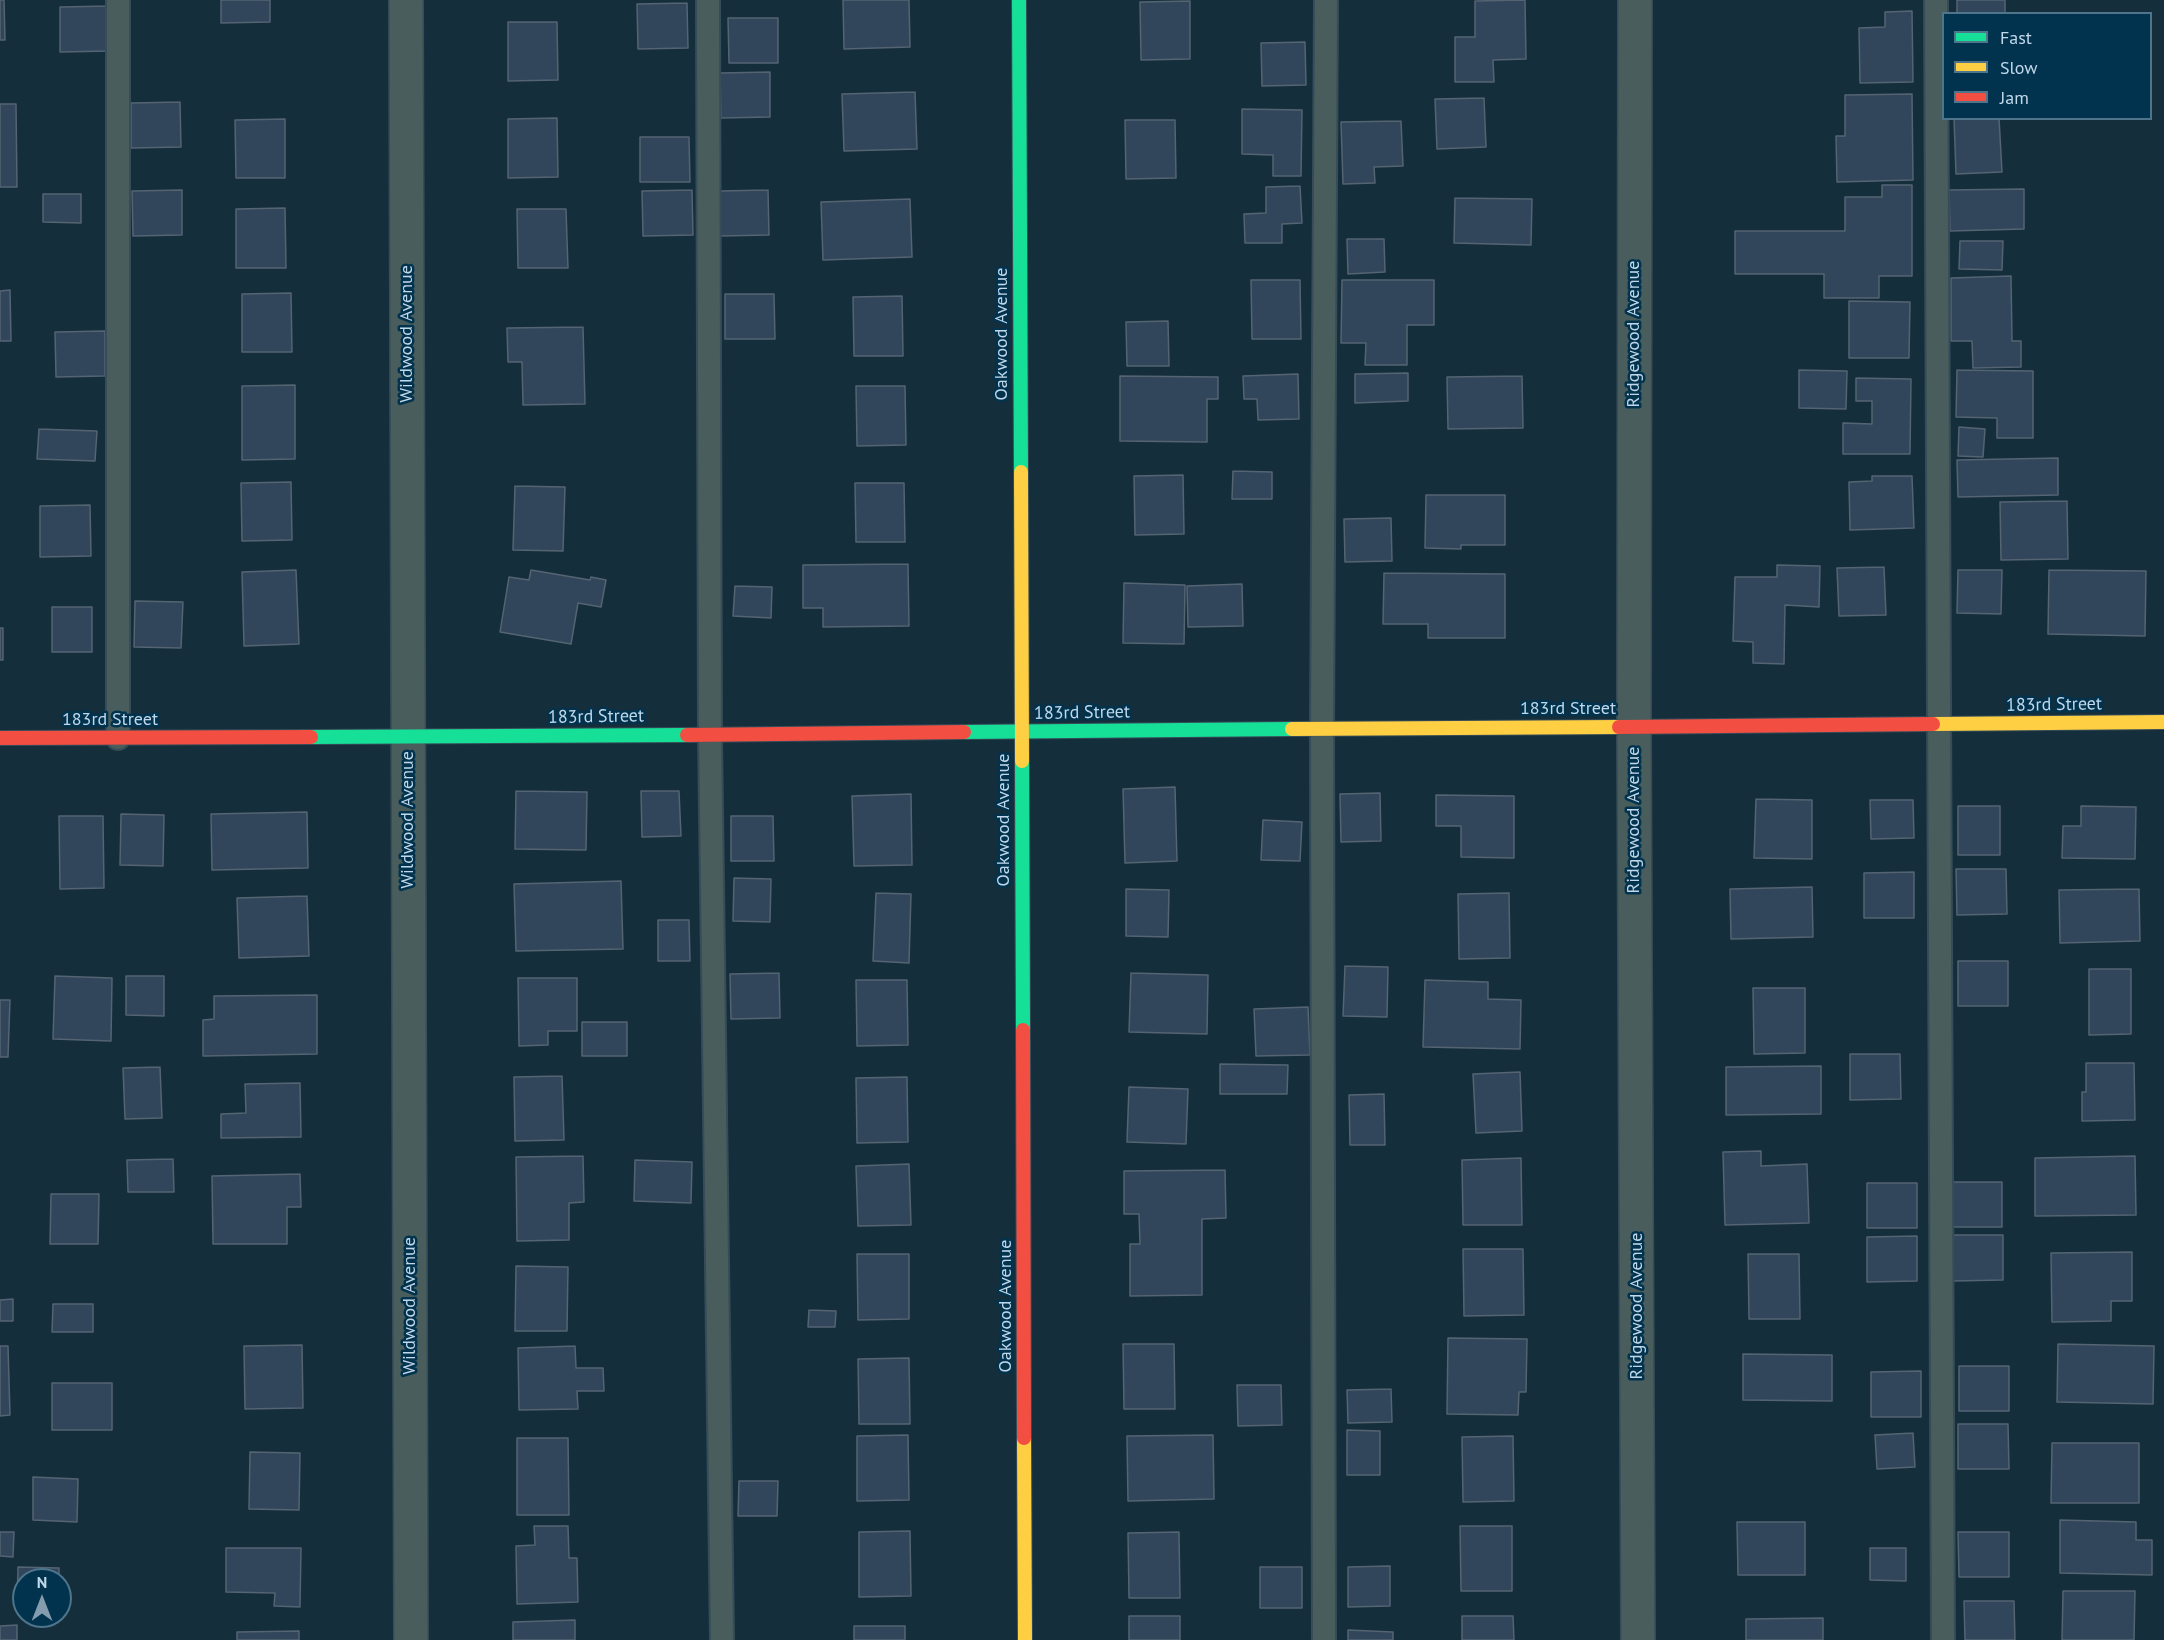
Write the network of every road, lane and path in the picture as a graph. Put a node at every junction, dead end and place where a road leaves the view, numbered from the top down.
1 (118, 0) edge
2 (406, 0) edge
3 (708, 0) edge
4 (1018, 0) edge
5 (1326, 0) edge
6 (1635, 0) edge
7 (1936, 0) edge
8 (2164, 722) edge
9 (1939, 724) junction
10 (1634, 727) junction
11 (1322, 729) junction
12 (1022, 732) junction
13 (710, 734) junction
14 (408, 737) junction
15 (0, 738) edge
16 (118, 738) junction
17 (411, 1640) edge
18 (722, 1640) edge
19 (1025, 1640) edge
20 (1324, 1640) edge
21 (1638, 1640) edge
22 (1943, 1640) edge

1 - 16 lane
2 - 14 street, Wildwood Avenue
3 - 13 lane
4 - 12 street, Oakwood Avenue
5 - 11 lane
6 - 10 street, Ridgewood Avenue
7 - 9 lane
8 - 9 street, 183rd Street
9 - 10 street, 183rd Street
9 - 22 lane
10 - 11 street, 183rd Street
10 - 21 street, Ridgewood Avenue
11 - 12 street, 183rd Street
11 - 20 lane
12 - 13 street, 183rd Street
12 - 19 street, Oakwood Avenue
13 - 14 street, 183rd Street
13 - 18 lane
14 - 16 street, 183rd Street
14 - 17 street, Wildwood Avenue
15 - 16 street, 183rd Street

